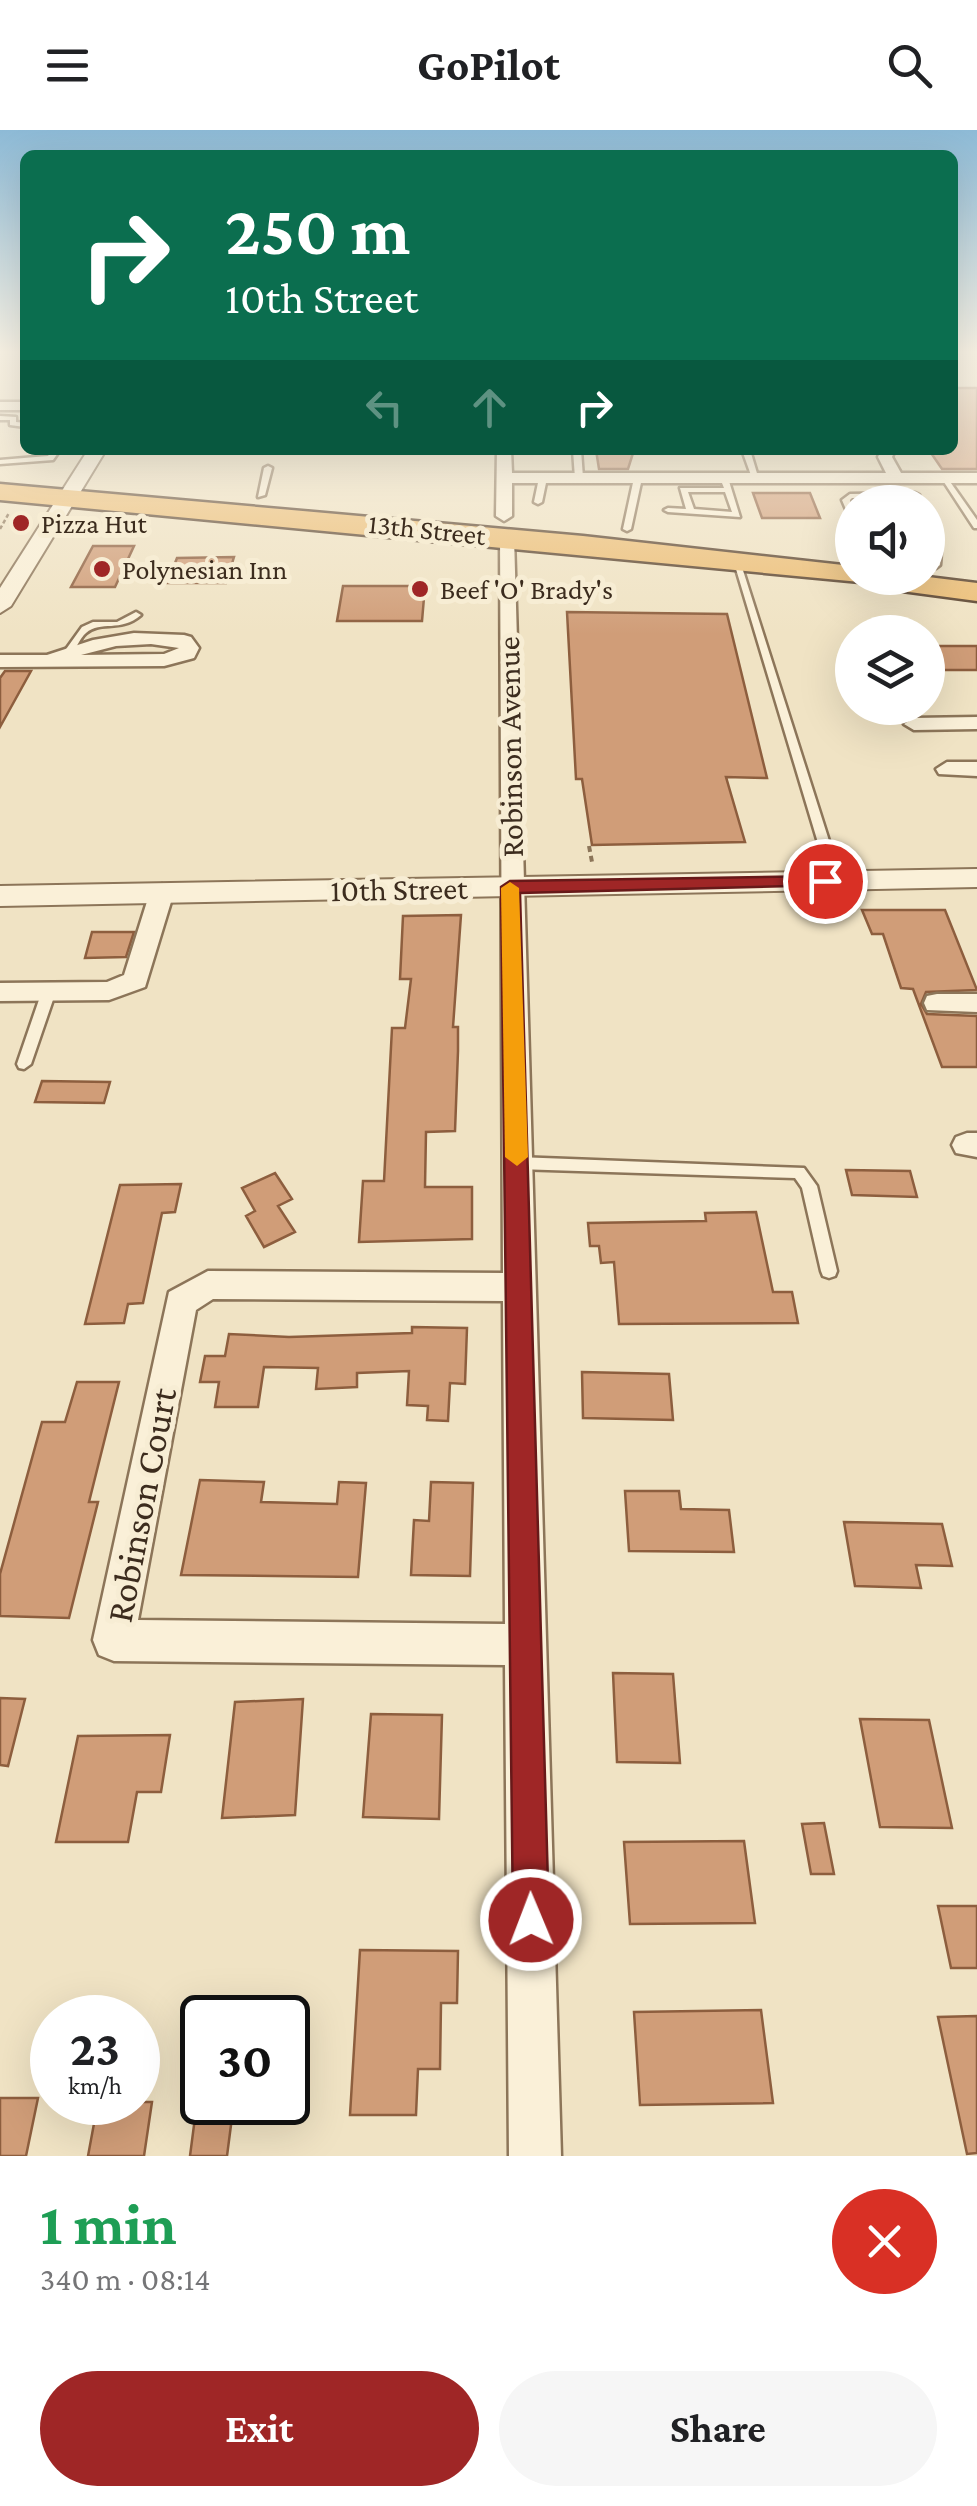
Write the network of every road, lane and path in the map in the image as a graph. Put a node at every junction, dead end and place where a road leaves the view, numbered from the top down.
1 (52, 455) edge
2 (94, 455) edge
3 (504, 455) edge
4 (578, 455) edge
5 (748, 455) edge
6 (887, 455) edge
7 (0, 462) edge
8 (0, 478) edge
9 (505, 478) junction
10 (543, 478) junction
11 (580, 478) junction
12 (638, 478) junction
13 (756, 478) junction
14 (902, 478) junction
15 (943, 478) junction
16 (977, 478) edge
17 (726, 484) junction
18 (907, 485) edge
19 (74, 488) junction
20 (0, 492) edge
21 (538, 502) dead end
22 (964, 507) junction
23 (977, 507) edge
24 (668, 510) dead end
25 (691, 512) junction
26 (0, 518) edge
27 (7, 518) dead end
28 (977, 526) edge
29 (505, 527) junction
30 (627, 529) junction
31 (835, 557) edge
32 (813, 560) junction
33 (736, 561) junction
34 (945, 561) edge
35 (835, 567) edge
36 (945, 567) edge
37 (977, 570) edge
38 (945, 585) edge
39 (977, 588) edge
40 (4, 596) edge
41 (136, 615) dead end
42 (61, 656) junction
43 (0, 661) edge
44 (977, 723) edge
45 (945, 724) edge
46 (947, 769) dead end
47 (977, 769) edge
48 (977, 878) edge
49 (825, 881) junction
50 (510, 887) junction
51 (162, 892) junction
52 (0, 896) edge
53 (49, 991) junction
54 (0, 992) edge
55 (937, 1002) dead end
56 (977, 1002) edge
57 (24, 1064) dead end
58 (517, 1163) junction
59 (828, 1270) dead end
60 (520, 1288) junction
61 (526, 1645) junction
62 (535, 2156) edge

1 - 7 lane
2 - 19 street
3 - 9 street, Robinson Avenue
4 - 11 lane
5 - 13 lane
6 - 14 street
8 - 19 highway, 13th Street
9 - 10 street
9 - 29 street, Robinson Avenue
10 - 11 street
10 - 21 lane
11 - 12 street
12 - 17 street
12 - 30 lane
13 - 14 street
13 - 17 street
14 - 15 street
14 - 18 lane
15 - 16 street
15 - 22 lane
17 - 25 lane
17 - 25 lane
19 - 20 highway, 13th Street
19 - 29 highway, 13th Street
19 - 29 highway, 13th Street
19 - 40 street
22 - 23 lane
22 - 28 lane
24 - 25 lane
26 - 27 path
29 - 30 highway, 13th Street
29 - 32 highway
29 - 33 highway, 13th Street
29 - 50 street, Robinson Avenue
30 - 32 highway, 13th Street
31 - 32 highway, 13th Street
32 - 33 highway, 13th Street
32 - 35 highway, 13th Street
33 - 49 lane
34 - 37 highway
36 - 39 highway
38 - 39 highway
41 - 42 lane
42 - 42 street
42 - 43 street
44 - 45 street
46 - 47 street
48 - 49 street, 10th Street
49 - 50 street, 10th Street
50 - 51 street, 10th Street
50 - 58 street, Robinson Avenue
51 - 52 street, 10th Street
51 - 53 street
53 - 54 street
53 - 57 lane
55 - 56 street
58 - 59 lane
58 - 60 street, Robinson Avenue
60 - 61 street, Robinson Avenue
60 - 61 street, Robinson Court
61 - 62 street, Robinson Avenue

